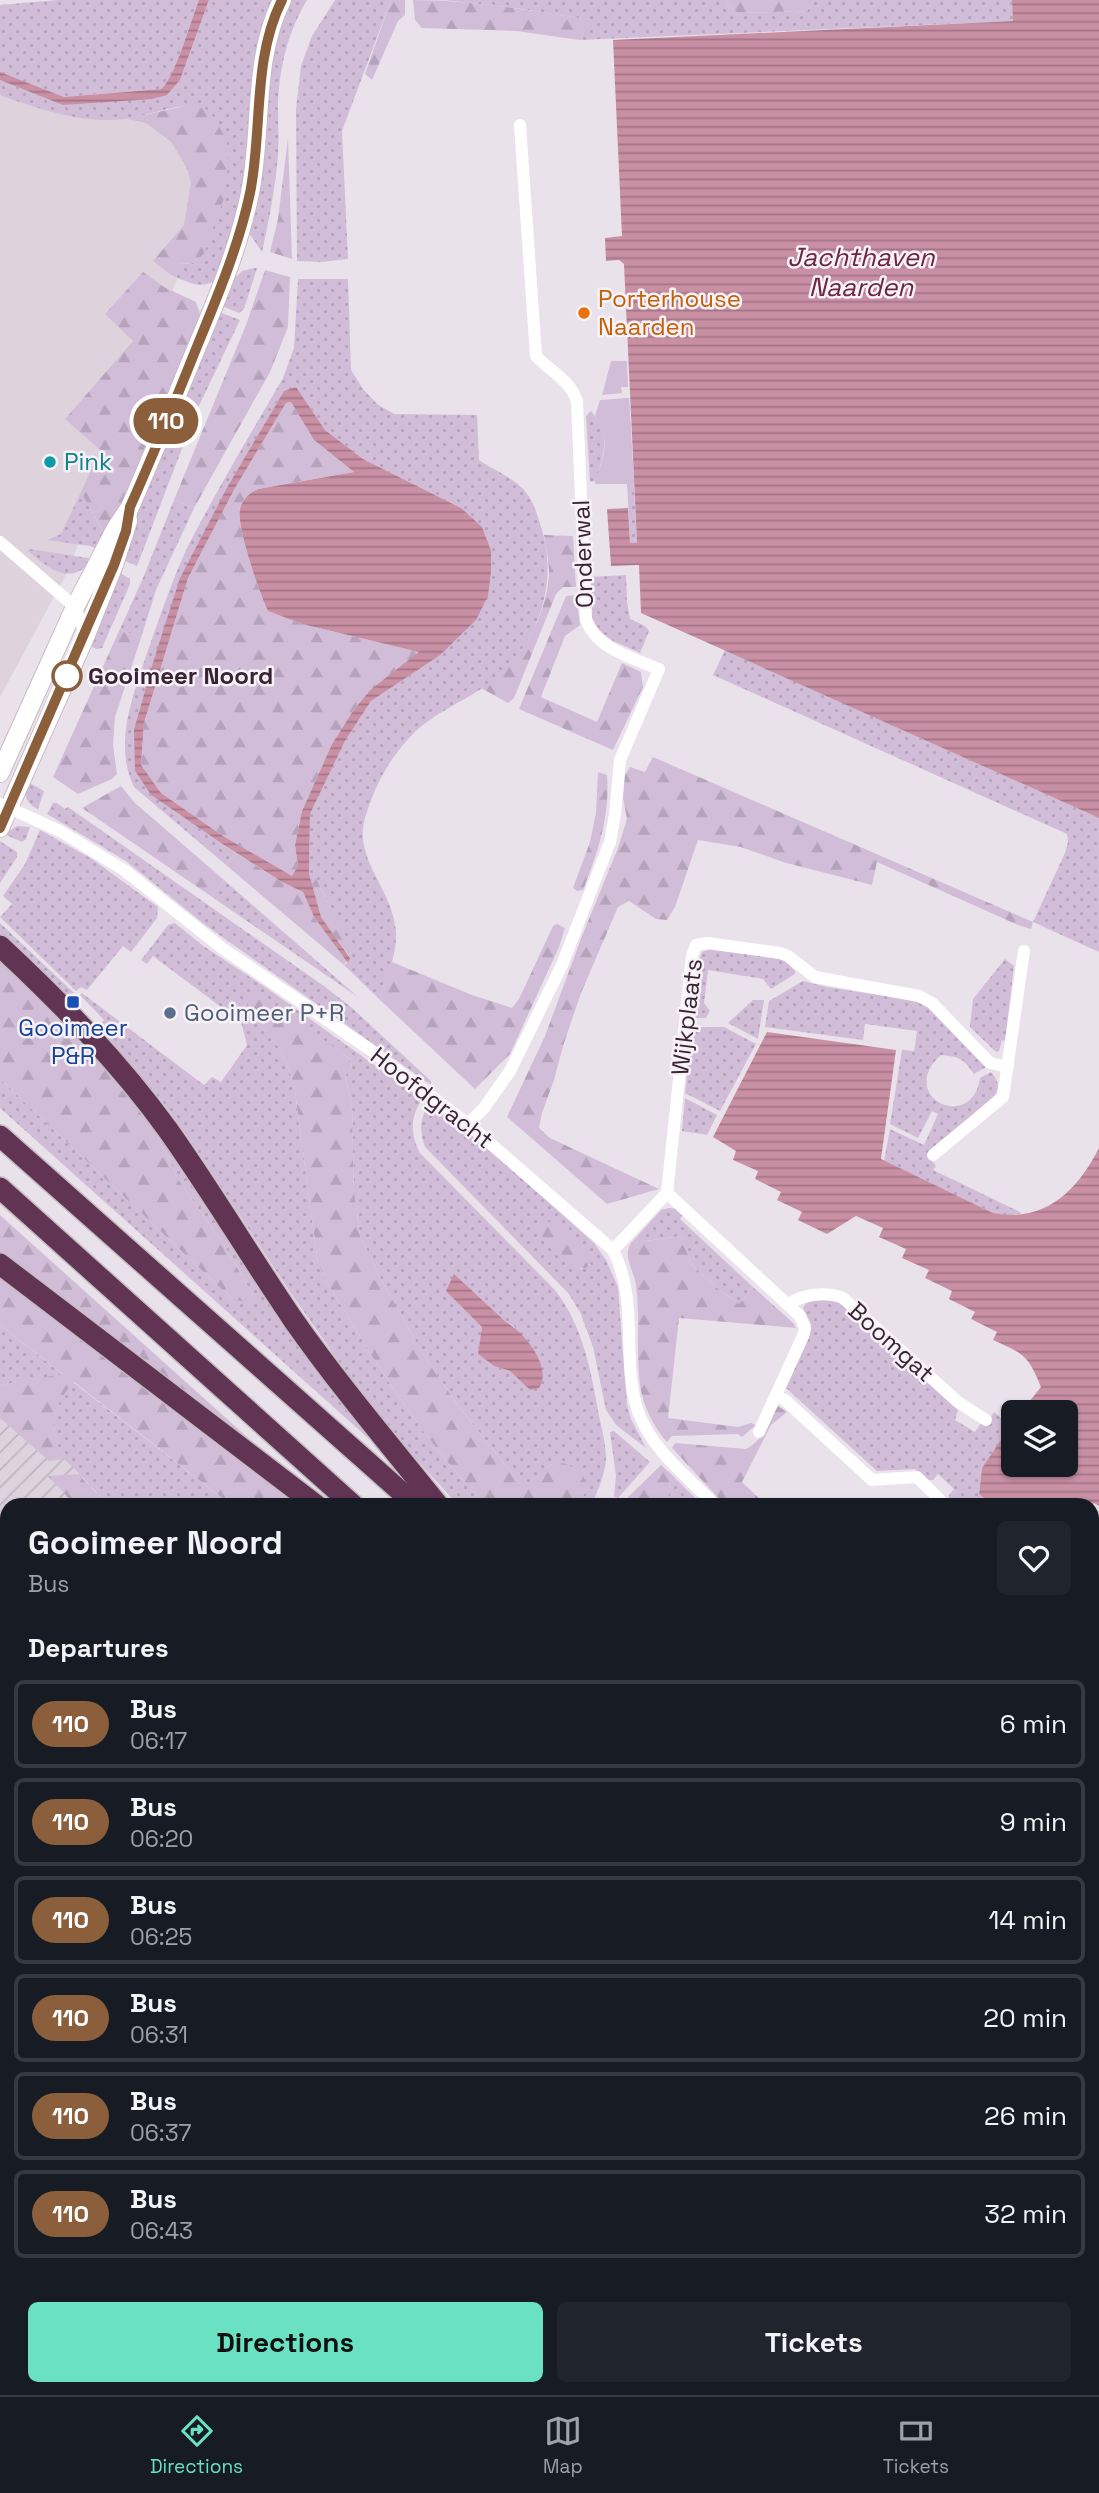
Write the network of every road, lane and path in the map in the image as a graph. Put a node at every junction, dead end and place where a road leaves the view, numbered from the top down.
1 (282, 0) edge
2 (520, 125) dead end
3 (130, 507) junction
4 (0, 542) edge
5 (98, 603) junction
6 (75, 607) junction
7 (86, 635) junction
8 (0, 773) edge
9 (4, 806) edge
10 (0, 828) edge
11 (0, 946) edge
12 (1024, 951) dead end
13 (1008, 1067) junction
14 (468, 1124) junction
15 (0, 1136) edge
16 (933, 1156) dead end
17 (0, 1188) edge
18 (667, 1193) junction
19 (613, 1250) junction
20 (0, 1264) edge
21 (788, 1305) junction
22 (776, 1396) junction
23 (986, 1420) dead end
24 (759, 1432) dead end
25 (307, 1498) edge
26 (345, 1498) edge
27 (408, 1498) edge
28 (432, 1498) edge
29 (708, 1498) edge
30 (939, 1498) edge

1 - 3 main road
2 - 14 street, Onderwal
3 - 5 main road
3 - 6 main road
4 - 6 street
5 - 6 street
5 - 7 main road
6 - 7 street
6 - 8 main road
7 - 9 main road
9 - 10 main road
9 - 14 street, Hoofdgracht
11 - 28 highway
12 - 13 street
13 - 16 street
13 - 18 street, Wijkplaats
14 - 19 street, Hoofdgracht
15 - 27 highway
17 - 26 highway
18 - 19 street
18 - 21 street
19 - 29 street, Hoofdgracht
20 - 25 highway
21 - 22 street
21 - 23 street, Boomgat
22 - 24 street
22 - 30 street

